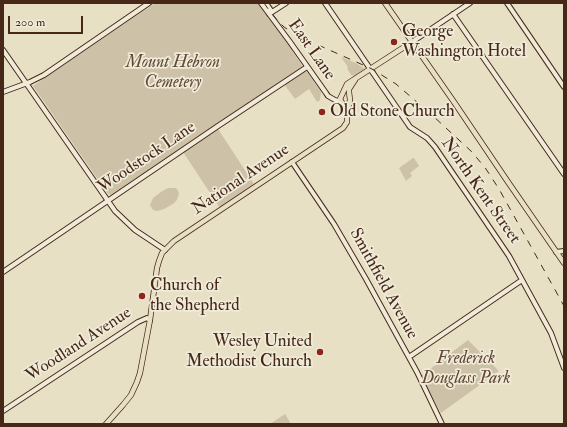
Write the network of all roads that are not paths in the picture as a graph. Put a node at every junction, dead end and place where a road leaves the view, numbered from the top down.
1 (149, 3) edge
2 (261, 3) edge
3 (266, 3) edge
4 (286, 3) edge
5 (325, 3) edge
6 (385, 3) edge
7 (470, 3) edge
8 (506, 3) edge
9 (271, 13) junction
10 (453, 14) junction
11 (412, 42) junction
12 (3, 50) edge
13 (307, 67) junction
14 (371, 70) junction
15 (355, 80) junction
16 (26, 84) junction
17 (564, 87) edge
18 (3, 92) edge
19 (349, 95) junction
20 (342, 99) junction
21 (349, 102) junction
22 (347, 112) junction
23 (343, 128) joint
24 (292, 162) junction
25 (564, 174) edge
26 (108, 200) junction
27 (165, 250) junction
28 (564, 251) edge
29 (556, 252) junction
30 (564, 263) edge
31 (3, 272) edge
32 (522, 280) junction
33 (150, 320) junction
34 (409, 357) junction
35 (564, 368) edge
36 (3, 411) edge
37 (106, 424) edge
38 (442, 424) edge

1 - 16 street
2 - 9 street
3 - 9 street
4 - 9 street
5 - 14 street, North Kent Street
6 - 11 main road
7 - 10 street
8 - 17 street
9 - 13 street, East Lane
10 - 11 street
10 - 25 street
11 - 14 main road
11 - 29 main road
12 - 16 street
13 - 20 street, East Lane
13 - 26 street, Woodstock Lane
14 - 15 main road
14 - 32 street, North Kent Street
15 - 19 main road
15 - 20 main road
16 - 18 street
16 - 26 street
19 - 20 main road, East Lane
19 - 21 main road, East Lane
20 - 21 main road, East Lane
20 - 22 main road
21 - 22 main road, East Lane
22 - 23 main road, East Lane
23 - 24 main road, National Avenue
24 - 27 main road, National Avenue
24 - 34 street, Smithfield Avenue
26 - 27 street
26 - 31 street, Woodstock Lane
27 - 33 main road, National Avenue
28 - 29 street
29 - 30 main road
32 - 34 street
32 - 35 street, North Kent Street
33 - 36 street, Woodland Avenue
33 - 37 main road, National Avenue
34 - 38 street, Smithfield Avenue

